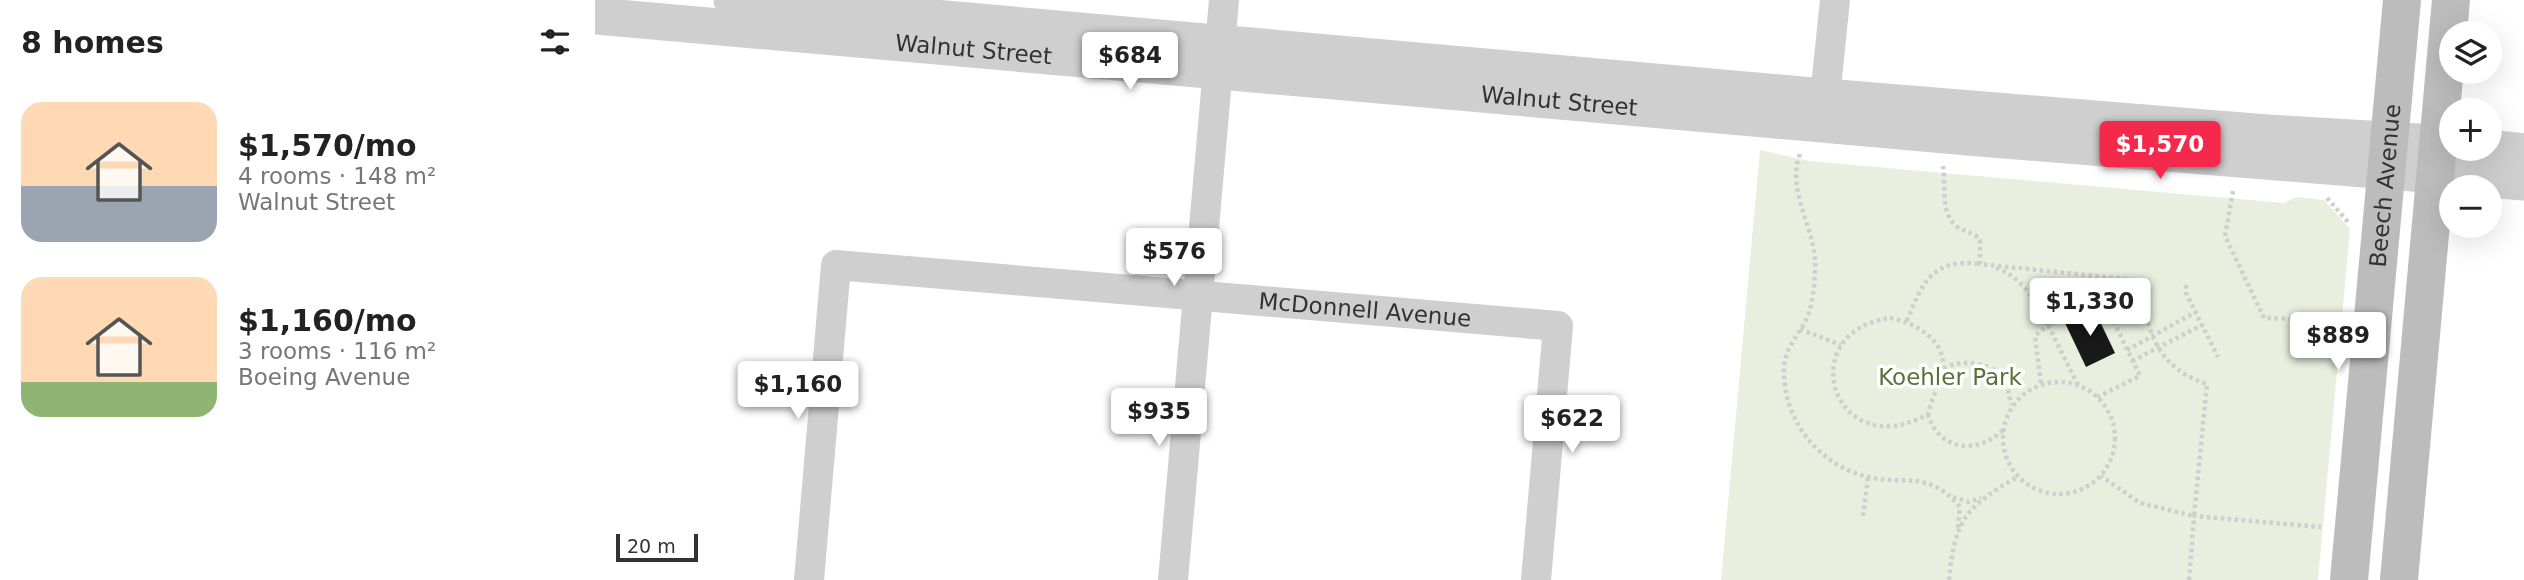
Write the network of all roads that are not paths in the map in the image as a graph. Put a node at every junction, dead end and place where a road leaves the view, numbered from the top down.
1 (732, 0) edge
2 (1224, 0) edge
3 (1835, 0) edge
4 (2402, 0) edge
5 (2451, 0) edge
6 (595, 16) edge
7 (1218, 57) junction
8 (1825, 97) junction
9 (2445, 98) edge
10 (2502, 149) edge
11 (2524, 152) edge
12 (2439, 153) edge
13 (2387, 154) junction
14 (2440, 161) edge
15 (2464, 161) edge
16 (2524, 182) edge
17 (1198, 295) junction
18 (810, 580) edge
19 (1173, 580) edge
20 (1536, 580) edge
21 (2349, 580) edge
22 (2399, 580) edge

1 - 7 street, Walnut Street
2 - 7 street
3 - 8 street
4 - 13 main road, Beech Avenue
5 - 9 main road
6 - 7 street, Walnut Street
7 - 8 street, Walnut Street
7 - 13 street, Walnut Street
7 - 17 street
8 - 13 street, Walnut Street
10 - 11 street
12 - 13 street, Walnut Street
13 - 21 main road, Beech Avenue
14 - 22 main road
15 - 16 street, Walnut Street
17 - 18 street, McDonnell Avenue
17 - 19 street
17 - 20 street, McDonnell Avenue

